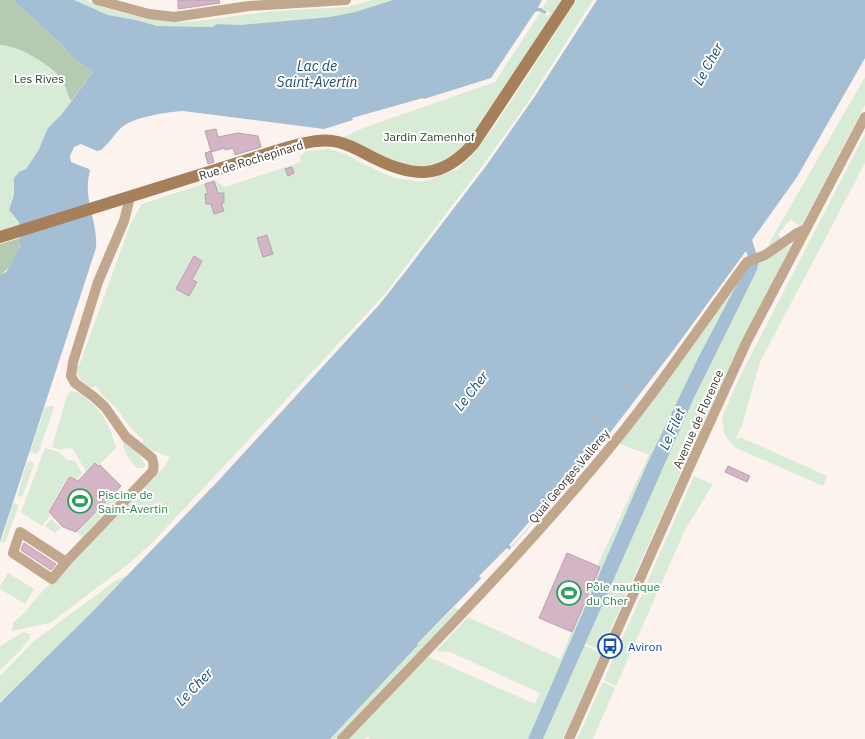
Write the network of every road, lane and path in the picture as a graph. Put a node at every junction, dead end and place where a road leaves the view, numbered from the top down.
1 (96, 0) edge
2 (346, 0) edge
3 (569, 0) edge
4 (865, 117) edge
5 (130, 198) junction
6 (806, 229) junction
7 (0, 237) edge
8 (66, 562) junction
9 (342, 739) edge
10 (569, 739) edge

1 - 2 street
3 - 5 street, Rue de Rochepinard
4 - 6 street, Avenue de Florence
5 - 7 street, Rue de Rochepinard
5 - 8 street
6 - 9 street, Quai Georges Vallerey
6 - 10 street, Avenue de Florence
8 - 8 street

